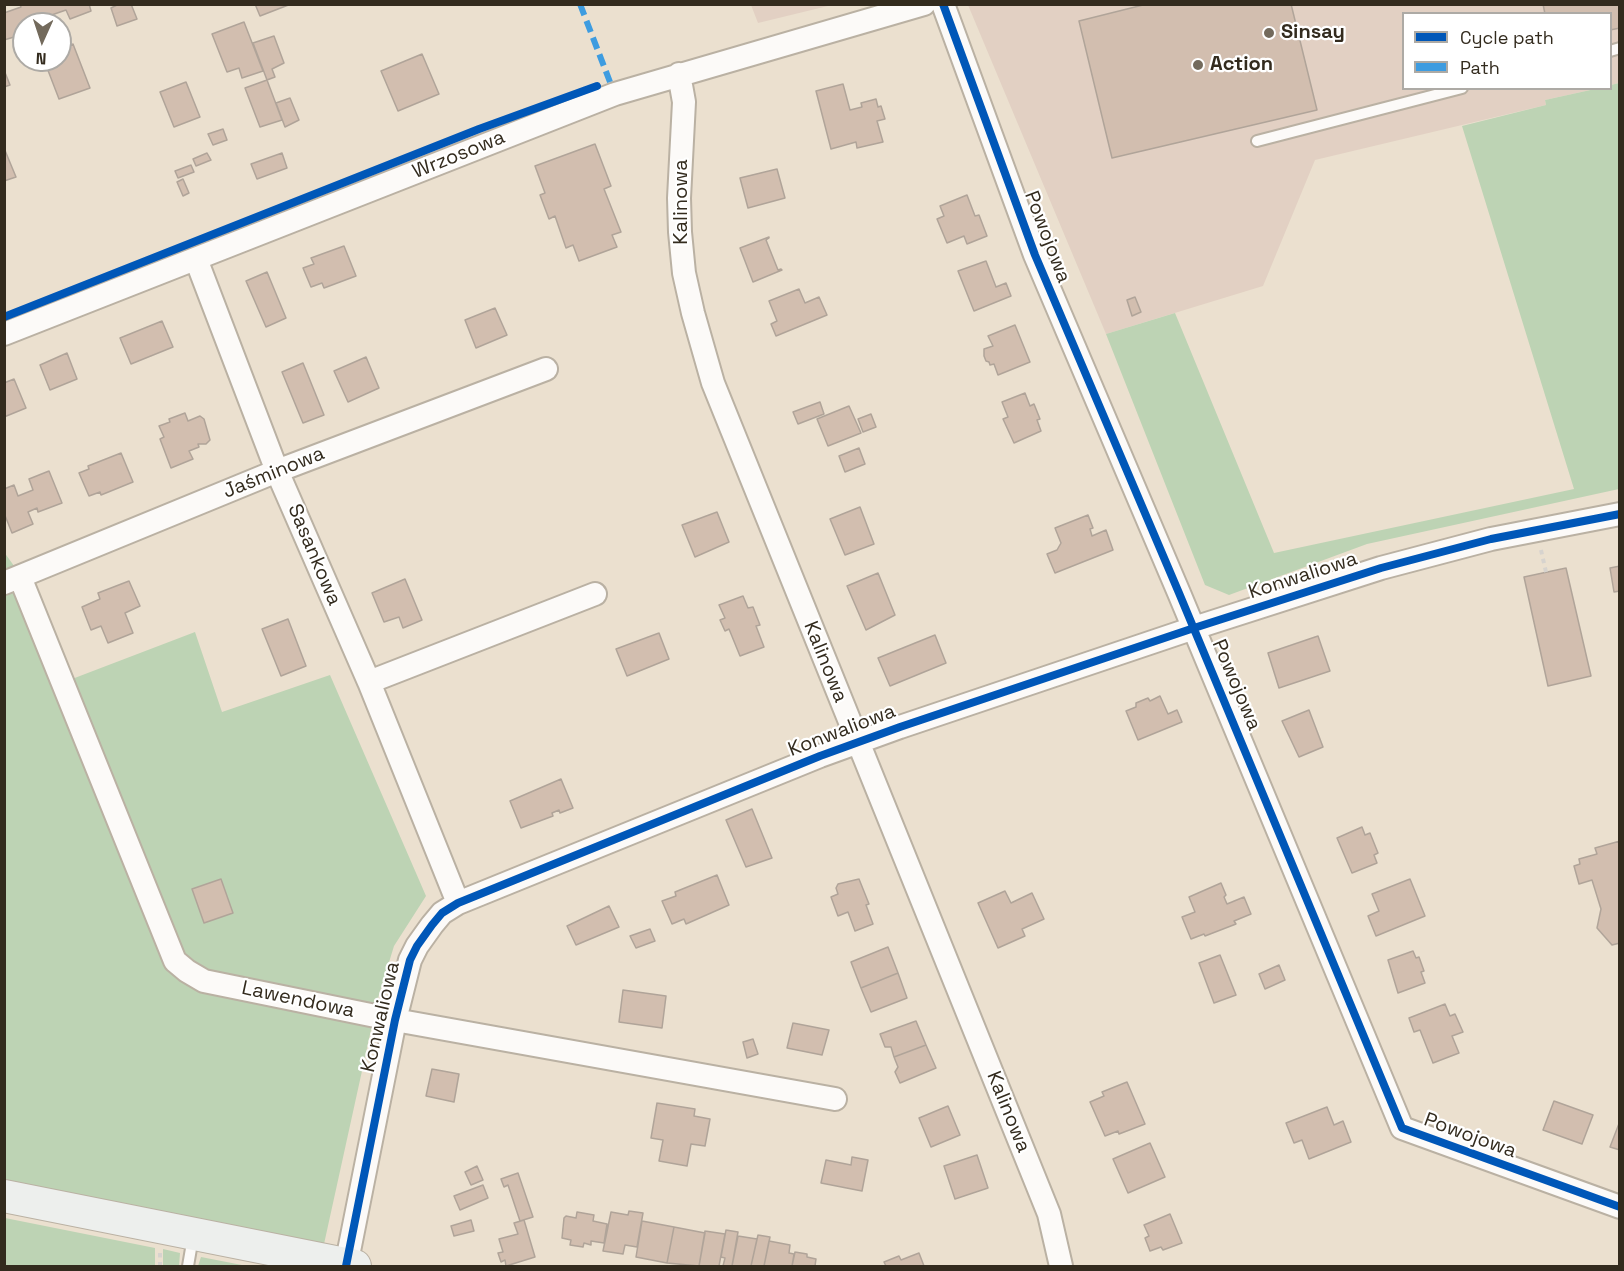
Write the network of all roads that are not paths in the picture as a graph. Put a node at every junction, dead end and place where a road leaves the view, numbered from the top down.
1 (924, 4) edge
2 (943, 4) edge
3 (679, 74) junction
4 (1454, 90) edge
5 (1257, 141) dead end
6 (196, 259) junction
7 (4, 334) edge
8 (546, 369) dead end
9 (277, 471) junction
10 (1620, 514) edge
11 (12, 580) edge
12 (596, 594) dead end
13 (1194, 628) junction
14 (369, 682) junction
15 (858, 742) junction
16 (458, 903) junction
17 (395, 1020) junction
18 (835, 1099) dead end
19 (4, 1196) edge
20 (1620, 1207) edge
21 (194, 1233) junction
22 (188, 1266) edge
23 (349, 1266) edge
24 (1061, 1266) edge

1 - 3 street, Wrzosowa
2 - 13 street, Powojowa
3 - 6 street, Wrzosowa
3 - 15 street, Kalinowa
4 - 5 lane
6 - 7 street, Wrzosowa
6 - 9 street, Sasankowa
8 - 9 street, Jaśminowa
9 - 11 street, Jaśminowa
9 - 14 street, Sasankowa
10 - 13 street, Konwaliowa
11 - 17 street, Lawendowa
12 - 14 street
13 - 15 street, Konwaliowa
13 - 20 street, Powojowa
14 - 16 street, Sasankowa
15 - 16 street, Konwaliowa
15 - 24 street, Kalinowa
16 - 17 street, Konwaliowa
17 - 18 street, Lawendowa
17 - 23 street, Konwaliowa
19 - 21 street
21 - 22 lane
21 - 23 street

